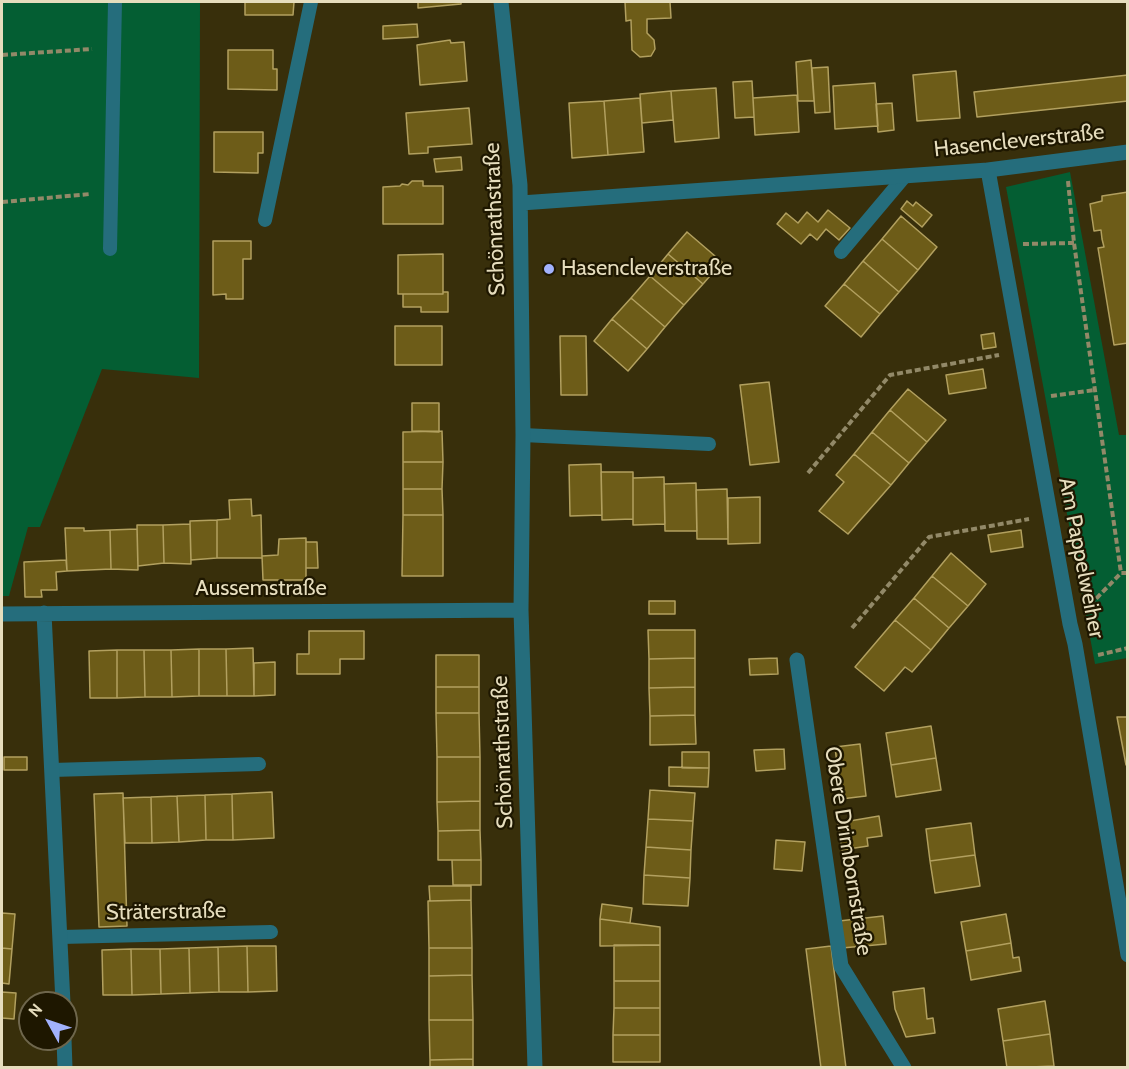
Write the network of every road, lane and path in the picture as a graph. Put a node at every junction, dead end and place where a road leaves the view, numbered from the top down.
1 (115, 2) edge
2 (311, 2) edge
3 (501, 2) edge
4 (114, 48) junction
5 (2, 55) edge
6 (1128, 152) edge
7 (1066, 160) junction
8 (988, 170) junction
9 (904, 176) junction
10 (111, 192) junction
11 (2, 202) edge
12 (521, 203) junction
13 (265, 220) dead end
14 (1074, 243) junction
15 (1002, 244) junction
16 (110, 249) dead end
17 (841, 252) dead end
18 (1021, 351) junction
19 (1095, 390) junction
20 (1029, 400) junction
21 (523, 435) junction
22 (709, 444) dead end
23 (808, 473) dead end
24 (1050, 515) junction
25 (1121, 573) junction
26 (1128, 573) edge
27 (521, 610) junction
28 (44, 613) junction
29 (2, 614) edge
30 (1070, 624) junction
31 (852, 628) dead end
32 (797, 660) dead end
33 (258, 764) dead end
34 (52, 771) junction
35 (271, 932) dead end
36 (61, 937) junction
37 (1128, 955) edge
38 (63, 991) edge
39 (64, 1051) edge
40 (65, 1068) edge
41 (535, 1068) edge
42 (904, 1068) edge

1 - 4 lane
2 - 13 lane
3 - 12 street, Schönrathstraße
4 - 5 path
4 - 10 lane
6 - 7 street, Hasencleverstraße
7 - 8 street, Hasencleverstraße
7 - 14 path
8 - 9 street, Hasencleverstraße
8 - 15 street, Am Pappelweiher
9 - 12 street, Hasencleverstraße
9 - 17 lane
10 - 11 path
10 - 16 lane
12 - 21 street, Schönrathstraße
14 - 15 path
14 - 19 path
15 - 18 street, Am Pappelweiher
18 - 20 street, Am Pappelweiher
18 - 23 path
19 - 20 path
19 - 25 path
20 - 24 street, Am Pappelweiher
21 - 22 lane
21 - 27 street, Schönrathstraße
24 - 30 street, Am Pappelweiher
24 - 31 path
25 - 26 path
25 - 30 path
27 - 28 street, Aussemstraße
27 - 41 street, Schönrathstraße
28 - 29 street, Aussemstraße
28 - 34 street
30 - 37 street, Am Pappelweiher
32 - 42 street, Obere Drimbornstraße
33 - 34 lane
34 - 36 street
35 - 36 lane, Sträterstraße
36 - 38 street
39 - 40 street

